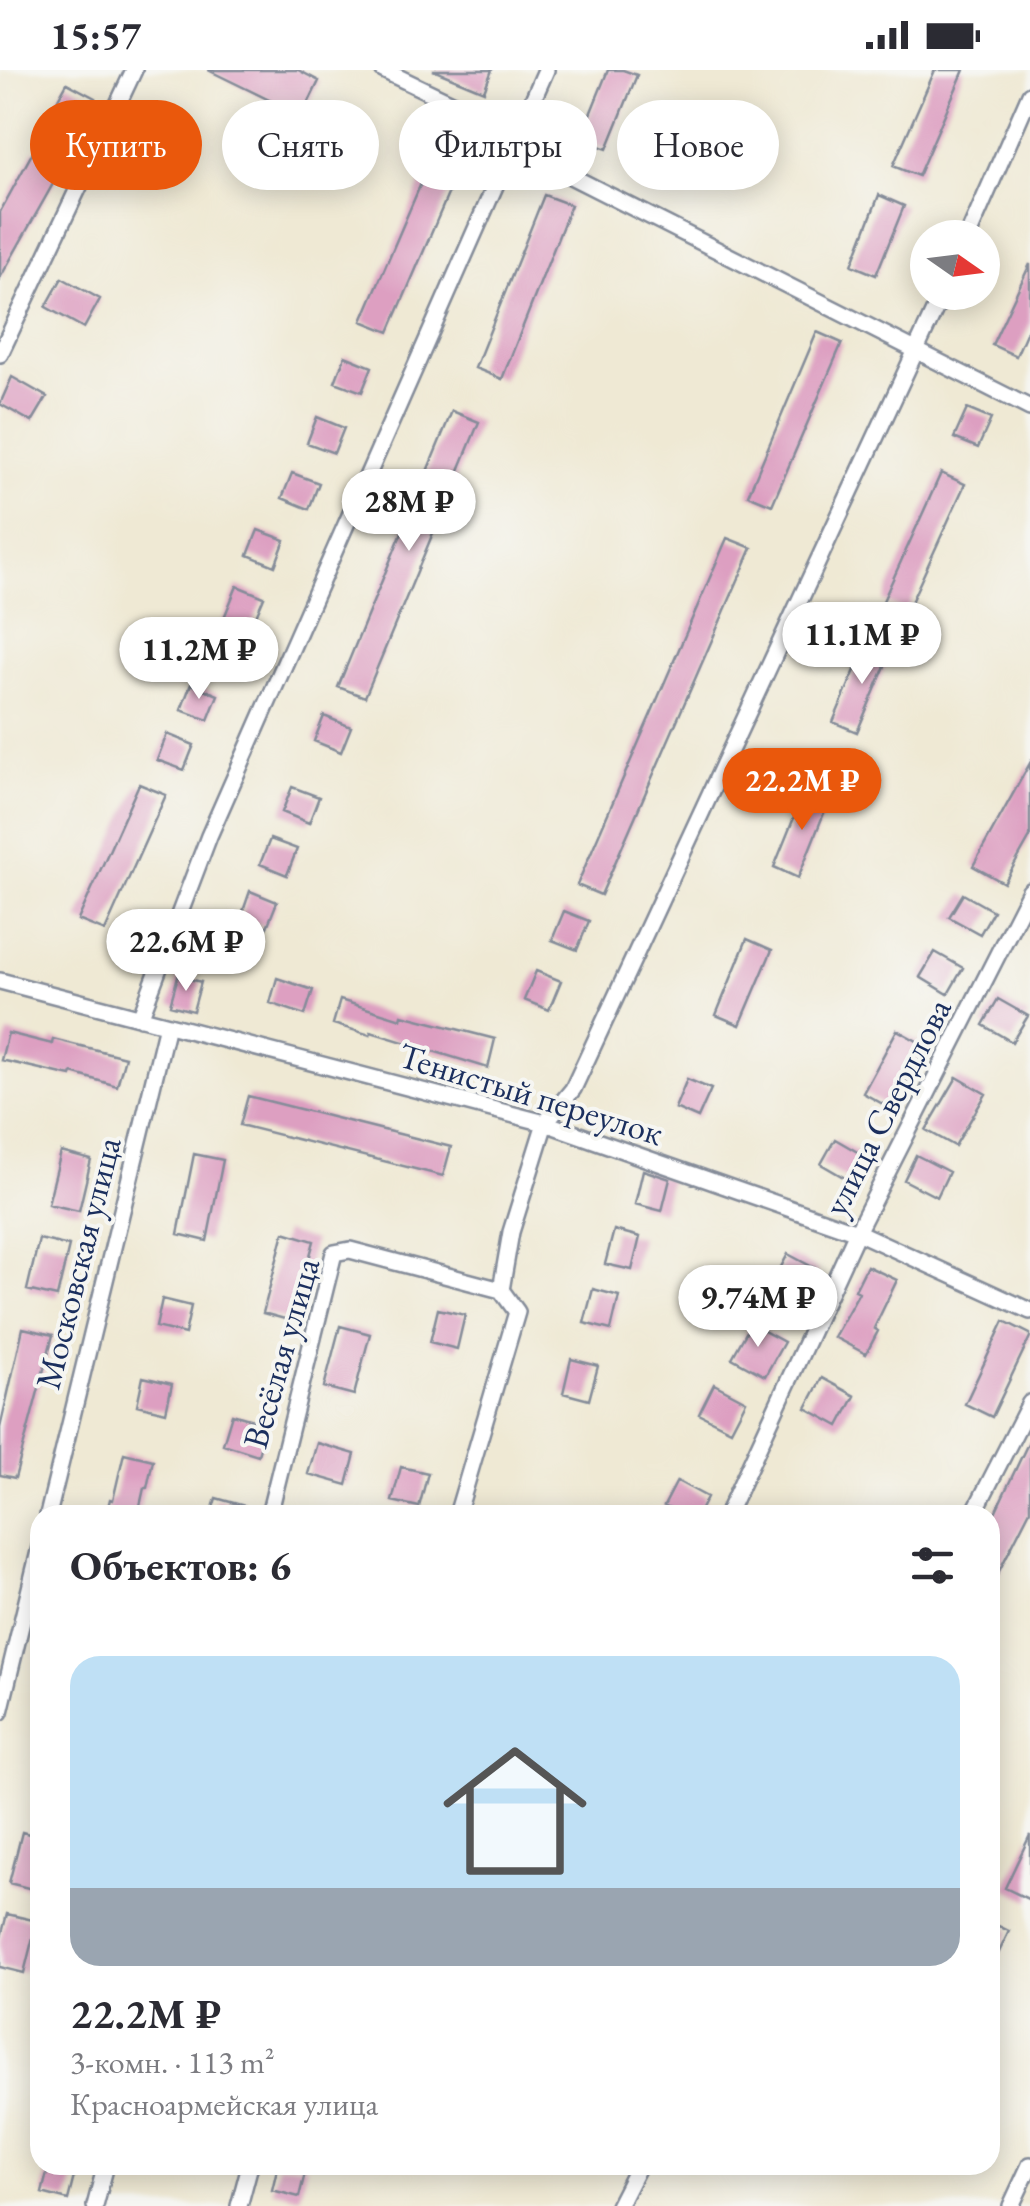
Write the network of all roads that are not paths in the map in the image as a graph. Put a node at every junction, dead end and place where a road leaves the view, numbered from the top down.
1 (134, 70) edge
2 (383, 70) edge
3 (546, 70) edge
4 (1030, 94) edge
5 (446, 100) edge
6 (532, 100) edge
7 (492, 190) edge
8 (597, 190) edge
9 (975, 220) edge
10 (935, 310) edge
11 (0, 354) edge
12 (916, 354) junction
13 (1030, 408) edge
14 (1030, 891) edge
15 (0, 981) edge
16 (140, 1018) junction
17 (167, 1025) junction
18 (545, 1124) junction
19 (857, 1232) junction
20 (501, 1290) junction
21 (1030, 1311) edge
22 (1030, 1403) edge
23 (50, 1505) edge
24 (271, 1505) edge
25 (461, 1505) edge
26 (732, 1505) edge
27 (978, 1505) edge
28 (30, 1588) edge
29 (0, 1712) edge
30 (1030, 2166) edge
31 (103, 2175) edge
32 (247, 2175) edge
33 (635, 2175) edge
34 (95, 2206) edge
35 (239, 2206) edge
36 (618, 2206) edge
37 (1011, 2206) edge

1 - 11 street
2 - 5 street
3 - 6 street
4 - 9 street
7 - 16 street
8 - 12 street
10 - 12 street
12 - 13 street
12 - 18 street
14 - 19 street, улица Свердлова
15 - 16 street, Тенистый переулок
16 - 17 street, Тенистый переулок
17 - 18 street, Тенистый переулок
17 - 23 street, Московская улица
18 - 19 street, Тенистый переулок
18 - 20 street
19 - 21 street, Тенистый переулок
19 - 26 street, улица Свердлова
20 - 24 street, Весёлая улица
20 - 25 street
22 - 27 street
28 - 29 street
30 - 37 street
31 - 34 street
32 - 35 street
33 - 36 street

